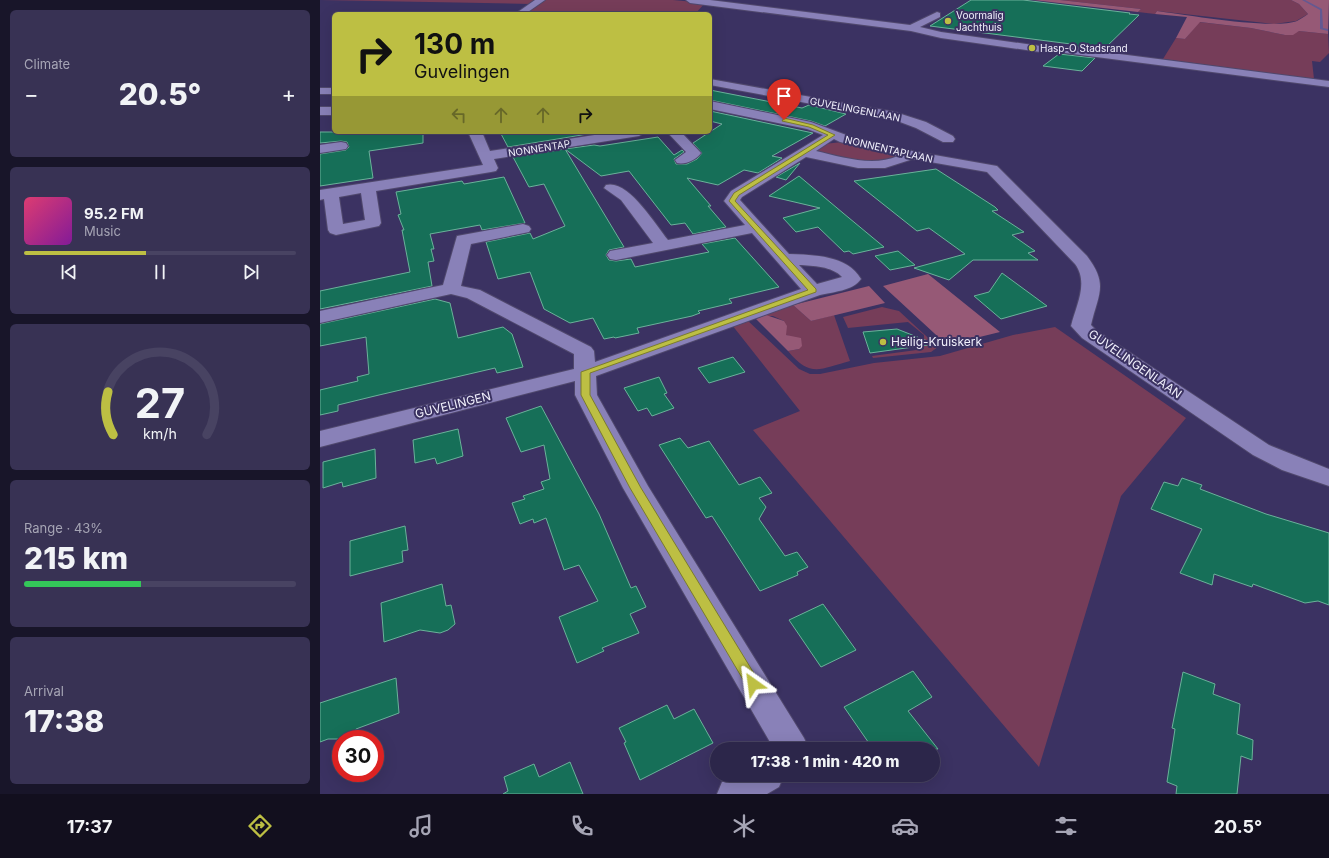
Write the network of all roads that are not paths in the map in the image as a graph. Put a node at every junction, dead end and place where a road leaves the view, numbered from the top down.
1 (541, 0) edge
2 (690, 0) edge
3 (700, 1) edge
4 (522, 12) edge
5 (937, 15) dead end
6 (911, 28) junction
7 (712, 82) edge
8 (1329, 84) edge
9 (1302, 85) junction
10 (320, 91) edge
11 (332, 91) edge
12 (1329, 92) edge
13 (712, 105) edge
14 (320, 111) edge
15 (332, 111) edge
16 (476, 134) edge
17 (626, 134) edge
18 (677, 135) edge
19 (832, 135) junction
20 (948, 139) dead end
21 (341, 146) dead end
22 (320, 149) edge
23 (804, 152) junction
24 (912, 155) junction
25 (486, 156) junction
26 (682, 160) dead end
27 (973, 160) joint
28 (368, 188) junction
29 (611, 188) dead end
30 (326, 194) edge
31 (754, 228) junction
32 (523, 229) dead end
33 (664, 246) junction
34 (616, 255) dead end
35 (783, 259) junction
36 (452, 289) junction
37 (813, 291) junction
38 (320, 317) edge
39 (586, 372) junction
40 (320, 439) edge
41 (1329, 478) edge
42 (788, 742) edge
43 (756, 782) edge
44 (736, 794) edge

1 - 4 street
2 - 3 street
3 - 6 street
5 - 6 street
6 - 9 street
7 - 20 street, GUVELINGENLAAN
8 - 9 street
9 - 12 street
10 - 11 street
13 - 19 street, NONNENTAPLAAN
14 - 15 street
16 - 25 street
17 - 25 street, NONNENTAP
18 - 26 street
19 - 23 street
19 - 24 street, NONNENTAPLAAN
21 - 22 street
23 - 24 street
23 - 31 street
24 - 27 street, NONNENTAPLAAN
25 - 28 street
27 - 41 street, GUVELINGENLAAN
28 - 30 street
28 - 30 street
29 - 33 street
31 - 33 street
31 - 35 street
32 - 36 street
33 - 34 street
35 - 37 street
35 - 37 street, GUVELINGEN
36 - 38 street
36 - 39 street
37 - 39 street, GUVELINGEN
39 - 40 street, GUVELINGEN
39 - 42 street
43 - 44 street

